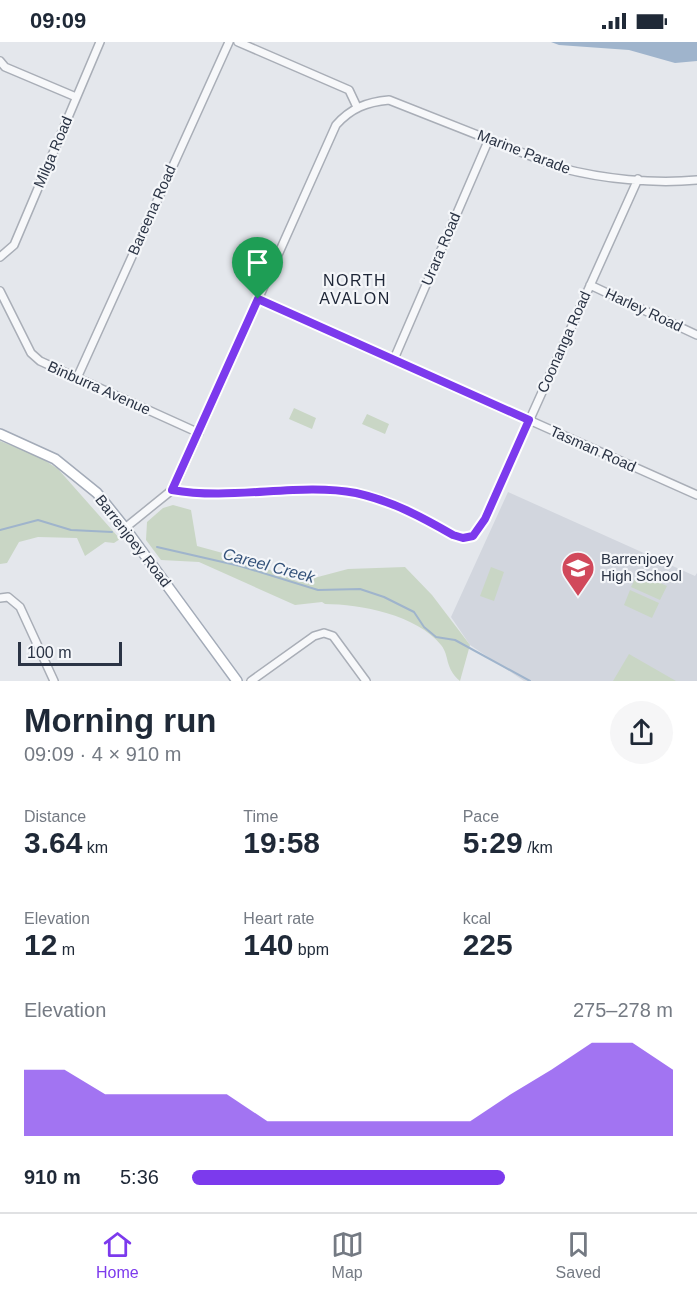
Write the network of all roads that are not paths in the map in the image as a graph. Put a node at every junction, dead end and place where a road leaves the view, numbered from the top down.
1 (100, 42) edge
2 (229, 42) edge
3 (238, 42) edge
4 (0, 61) edge
5 (76, 97) junction
6 (357, 107) junction
7 (489, 139) junction
8 (638, 179) junction
9 (697, 180) edge
10 (0, 257) edge
11 (590, 285) junction
12 (0, 291) edge
13 (258, 299) junction
14 (697, 335) edge
15 (394, 359) junction
16 (77, 378) junction
17 (529, 420) junction
18 (199, 433) junction
19 (0, 434) edge
20 (172, 490) junction
21 (697, 495) edge
22 (125, 528) junction
23 (0, 598) edge
24 (54, 681) edge
25 (237, 681) edge
26 (251, 681) edge
27 (366, 681) edge

1 - 5 street, Milga Road
2 - 16 street, Bareena Road
3 - 6 street
4 - 5 street
5 - 10 street, Milga Road
6 - 7 street, Marine Parade
6 - 13 street
7 - 8 street, Marine Parade
7 - 15 street, Urara Road
8 - 9 street, Marine Parade
8 - 11 street, Coonanga Road
11 - 14 street, Harley Road
11 - 17 street, Coonanga Road
12 - 16 street, Binburra Avenue
13 - 15 street, Tasman Road
13 - 18 street
15 - 17 street, Tasman Road
16 - 18 street, Binburra Avenue
17 - 20 street, Coonanga Road
17 - 21 street, Tasman Road
18 - 20 street
19 - 22 main road, Barrenjoey Road
20 - 22 street
22 - 25 main road, Barrenjoey Road
23 - 24 street
26 - 27 street

